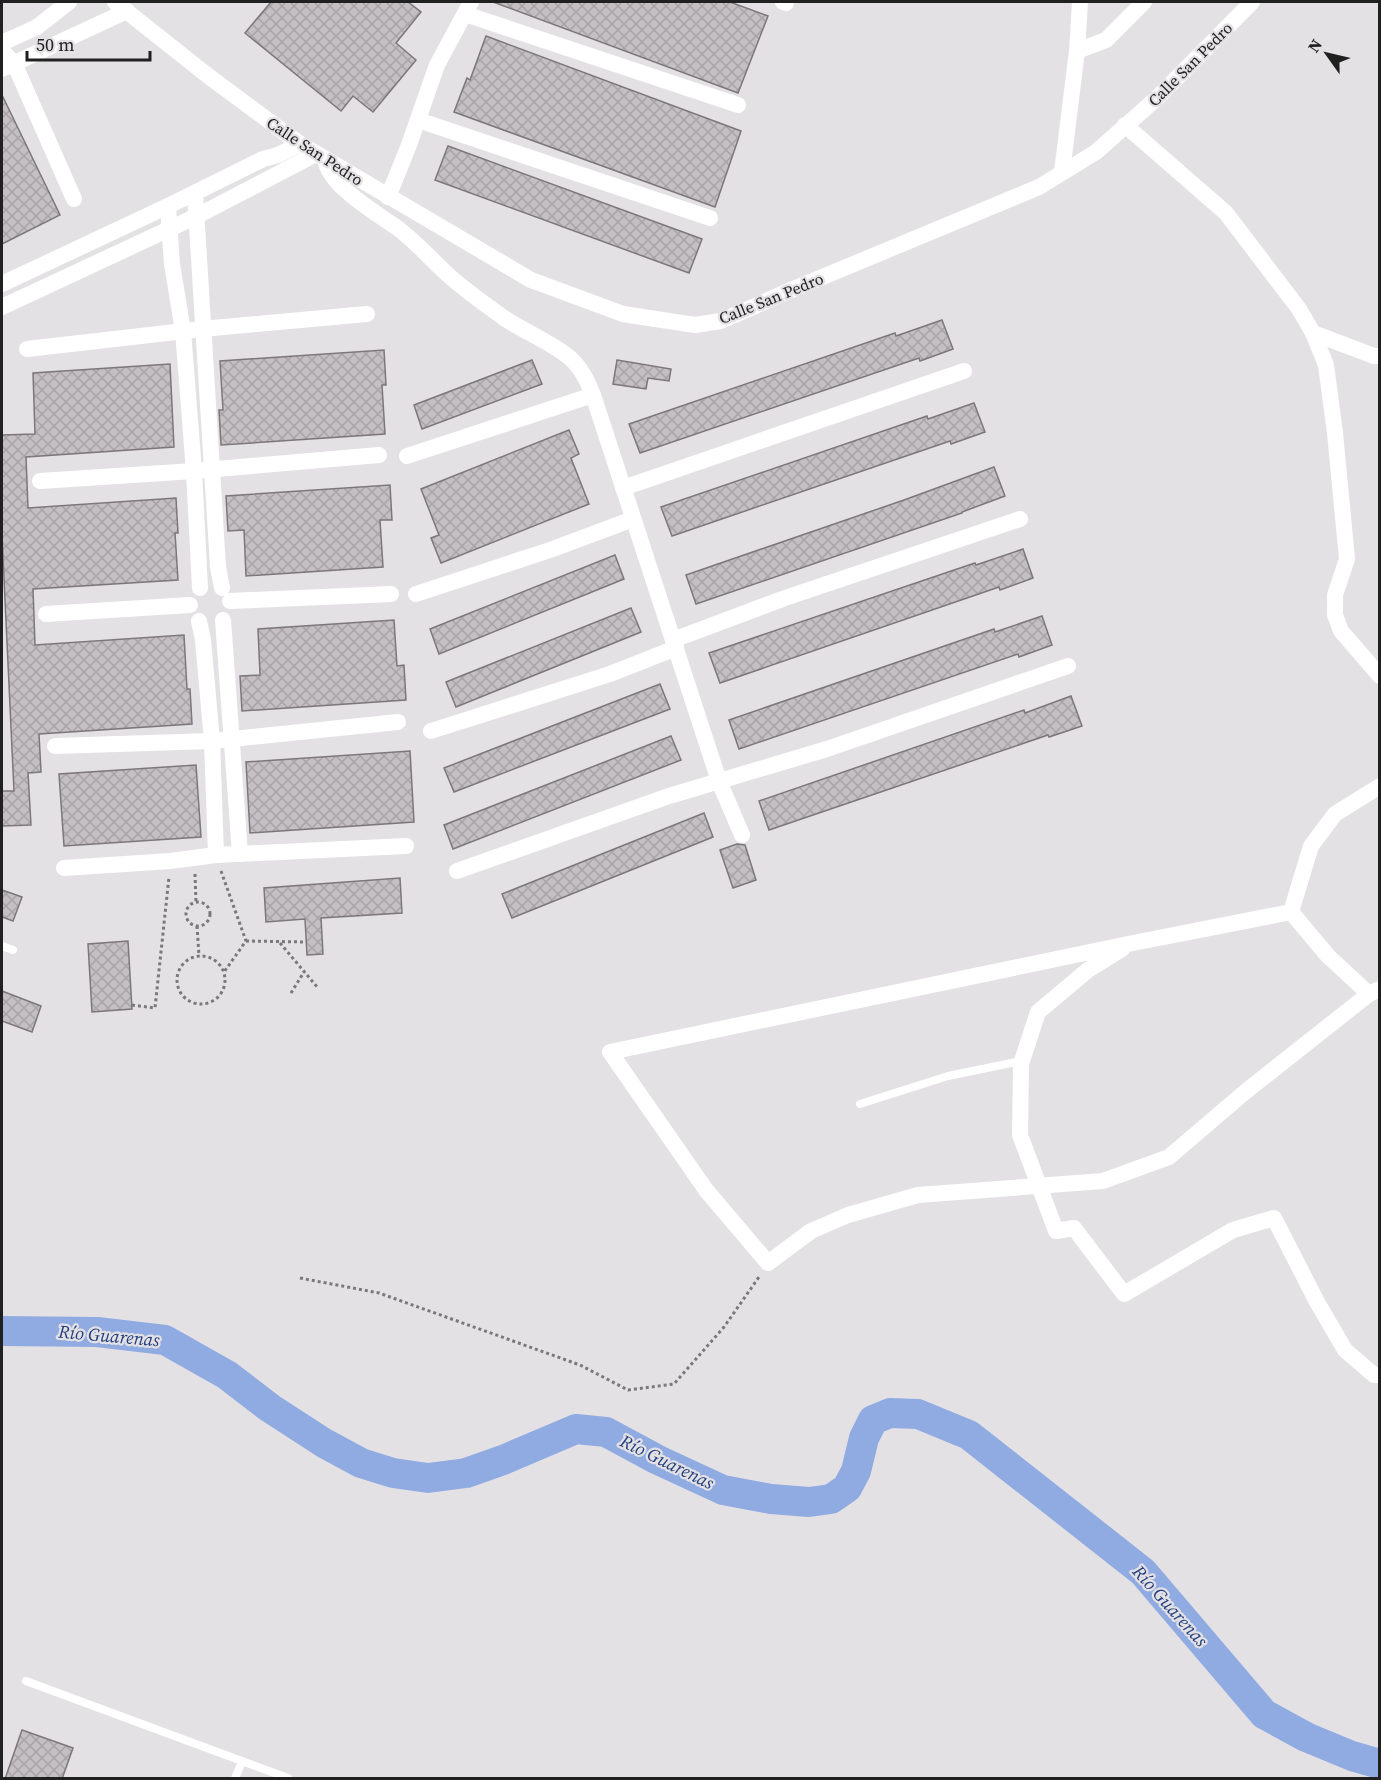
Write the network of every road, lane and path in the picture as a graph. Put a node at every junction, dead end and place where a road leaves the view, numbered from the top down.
1 (69, 2) edge
2 (1080, 2) edge
3 (1144, 2) edge
4 (1252, 2) edge
5 (121, 6) edge
6 (468, 8) edge
7 (2, 43) edge
8 (2, 51) edge
9 (1077, 51) junction
10 (8, 66) edge
11 (738, 105) dead end
12 (418, 120) junction
13 (1125, 125) junction
14 (300, 144) junction
15 (320, 157) junction
16 (1062, 172) junction
17 (195, 193) junction
18 (388, 197) junction
19 (74, 199) dead end
20 (168, 206) junction
21 (197, 216) junction
22 (710, 218) dead end
23 (170, 228) junction
24 (2, 284) edge
25 (2, 307) edge
26 (367, 314) dead end
27 (202, 329) junction
28 (183, 331) junction
29 (1313, 333) junction
30 (27, 349) dead end
31 (1380, 356) edge
32 (964, 371) dead end
33 (593, 395) junction
34 (379, 455) dead end
35 (407, 456) dead end
36 (213, 469) junction
37 (194, 471) junction
38 (40, 481) dead end
39 (623, 488) junction
40 (633, 519) junction
41 (1020, 519) dead end
42 (200, 588) junction
43 (226, 594) junction
44 (391, 594) dead end
45 (416, 594) dead end
46 (190, 604) junction
47 (46, 614) dead end
48 (224, 620) junction
49 (200, 621) junction
50 (674, 644) junction
51 (1068, 666) dead end
52 (1380, 676) edge
53 (398, 722) dead end
54 (431, 731) dead end
55 (232, 739) junction
56 (212, 741) junction
57 (55, 746) dead end
58 (720, 781) junction
59 (1380, 786) edge
60 (742, 835) dead end
61 (406, 846) dead end
62 (240, 854) junction
63 (216, 855) junction
64 (195, 858) junction
65 (170, 861) junction
66 (64, 868) dead end
67 (457, 871) dead end
68 (196, 902) junction
69 (1291, 912) junction
70 (197, 926) junction
71 (246, 941) junction
72 (306, 942) dead end
73 (280, 943) junction
74 (1133, 943) junction
75 (2, 946) edge
76 (14, 950) dead end
77 (199, 956) junction
78 (224, 972) junction
79 (304, 972) junction
80 (318, 988) dead end
81 (1374, 991) edge
82 (291, 993) dead end
83 (132, 1005) dead end
84 (1022, 1061) junction
85 (860, 1104) dead end
86 (1039, 1187) junction
87 (768, 1263) junction
88 (300, 1278) dead end
89 (1380, 1375) edge
90 (26, 1681) dead end
91 (242, 1762) junction
92 (235, 1779) edge
93 (288, 1779) edge

1 - 7 street
2 - 9 street
3 - 9 street
4 - 13 street, Calle San Pedro
5 - 10 street
5 - 14 street, Calle San Pedro
6 - 11 street
6 - 12 street
8 - 10 street
9 - 16 street
10 - 19 street
12 - 18 street
12 - 22 street
13 - 16 street, Calle San Pedro
13 - 29 street
14 - 15 street, Calle San Pedro
14 - 17 street
15 - 18 street, Calle San Pedro
15 - 21 street
15 - 33 street
16 - 18 street, Calle San Pedro
17 - 20 street
17 - 21 street
20 - 23 street
20 - 24 street
21 - 23 street
21 - 27 street
23 - 25 street
23 - 28 street
26 - 27 street
27 - 28 street
27 - 36 street
28 - 30 street
28 - 37 street
29 - 31 street
29 - 52 street
32 - 39 street
33 - 35 street
33 - 39 street
34 - 36 street
36 - 37 street
36 - 43 street
37 - 38 street
37 - 42 street
39 - 40 street
40 - 45 street
40 - 50 street
41 - 50 street
42 - 43 street
42 - 46 street
43 - 44 street
43 - 48 street
46 - 47 street
46 - 49 street
48 - 49 street
48 - 55 street
49 - 56 street
50 - 54 street
50 - 58 street
51 - 58 street
53 - 55 street
55 - 56 street
55 - 62 street
56 - 57 street
56 - 63 street
58 - 60 street
58 - 67 street
59 - 69 street
61 - 62 street
62 - 63 street
63 - 64 street
63 - 71 path
64 - 65 street
64 - 68 path
65 - 66 street
65 - 83 path
68 - 70 path
68 - 70 path
69 - 74 street
69 - 81 street
70 - 77 path
71 - 73 path
71 - 78 path
72 - 73 path
73 - 79 path
74 - 84 street
74 - 87 street
75 - 76 lane
77 - 78 path
77 - 78 path
79 - 80 path
79 - 82 path
81 - 86 street
84 - 85 lane
84 - 86 street
86 - 87 street
86 - 89 street
87 - 88 path
90 - 91 lane
91 - 92 lane
91 - 93 lane

